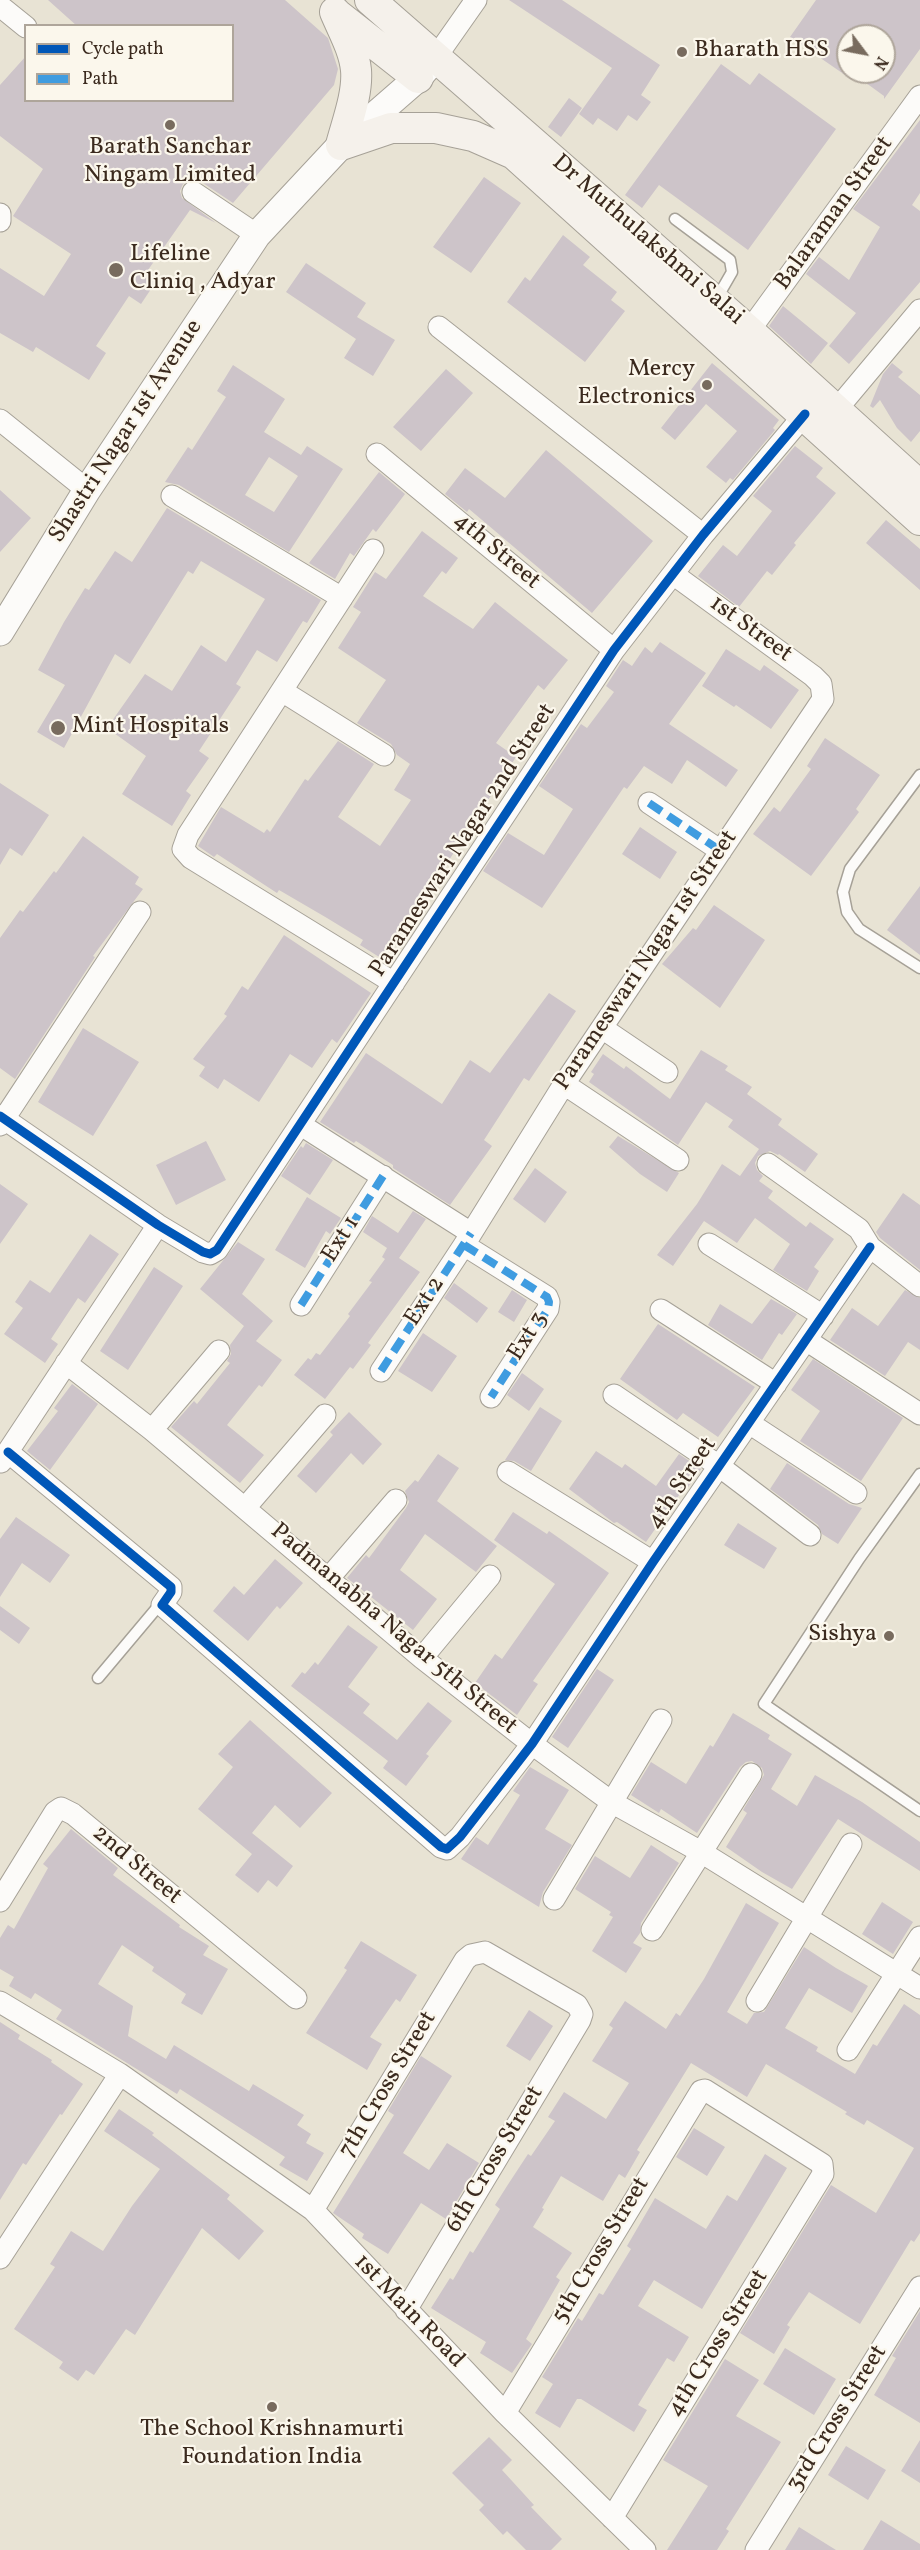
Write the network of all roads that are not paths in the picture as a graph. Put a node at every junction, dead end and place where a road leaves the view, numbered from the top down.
1 (370, 0) edge
2 (476, 0) edge
3 (0, 6) edge
4 (328, 6) edge
5 (24, 25) edge
6 (427, 68) junction
7 (920, 96) edge
8 (341, 145) junction
9 (193, 192) dead end
10 (0, 214) edge
11 (675, 219) dead end
12 (0, 221) edge
13 (257, 235) junction
14 (715, 301) junction
15 (920, 310) edge
16 (439, 327) dead end
17 (749, 331) junction
18 (837, 409) junction
19 (805, 414) junction
20 (0, 420) edge
21 (377, 454) dead end
22 (920, 486) edge
23 (87, 490) junction
24 (172, 496) dead end
25 (920, 520) edge
26 (703, 535) junction
27 (373, 550) dead end
28 (673, 574) junction
29 (342, 598) junction
30 (0, 632) edge
31 (614, 650) junction
32 (823, 690) joint
33 (282, 691) junction
34 (384, 756) dead end
35 (920, 775) edge
36 (649, 803) dead end
37 (721, 851) junction
38 (140, 912) dead end
39 (920, 968) edge
40 (394, 982) junction
41 (602, 1028) junction
42 (667, 1072) dead end
43 (564, 1084) junction
44 (1, 1120) edge
45 (301, 1125) junction
46 (678, 1160) dead end
47 (768, 1164) dead end
48 (383, 1176) junction
49 (158, 1225) junction
50 (467, 1239) junction
51 (709, 1244) dead end
52 (870, 1247) junction
53 (920, 1286) edge
54 (301, 1305) dead end
55 (661, 1310) dead end
56 (823, 1316) junction
57 (806, 1340) junction
58 (219, 1351) dead end
59 (66, 1363) junction
60 (381, 1371) dead end
61 (776, 1384) junction
62 (614, 1395) dead end
63 (490, 1397) dead end
64 (325, 1414) dead end
65 (920, 1414) edge
66 (749, 1423) junction
67 (152, 1430) junction
68 (4, 1458) edge
69 (720, 1466) junction
70 (508, 1472) dead end
71 (920, 1474) edge
72 (856, 1493) dead end
73 (396, 1500) dead end
74 (245, 1508) junction
75 (810, 1535) dead end
76 (653, 1563) junction
77 (490, 1576) dead end
78 (328, 1579) junction
79 (161, 1603) junction
80 (422, 1658) junction
81 (98, 1678) dead end
82 (661, 1720) dead end
83 (531, 1744) junction
84 (751, 1774) dead end
85 (613, 1803) junction
86 (920, 1811) edge
87 (851, 1844) dead end
88 (701, 1852) junction
89 (554, 1899) dead end
90 (0, 1901) edge
91 (806, 1917) junction
92 (652, 1930) dead end
93 (920, 1937) edge
94 (465, 1960) joint
95 (897, 1974) junction
96 (920, 1988) edge
97 (296, 1998) dead end
98 (756, 2001) dead end
99 (0, 2002) edge
100 (848, 2050) dead end
101 (120, 2074) junction
102 (701, 2091) joint
103 (313, 2210) junction
104 (0, 2258) edge
105 (920, 2288) edge
106 (406, 2310) junction
107 (505, 2412) junction
108 (612, 2518) junction
109 (645, 2550) edge
110 (756, 2550) edge

1 - 6 main road, Dr Muthulakshmi Salai
2 - 6 street
3 - 5 street
4 - 6 main road, Dr Muthulakshmi Salai
4 - 8 main road
6 - 8 street, Shastri Nagar 1st Avenue
6 - 14 main road, Dr Muthulakshmi Salai
7 - 17 street, Balaraman Street
8 - 13 street, Shastri Nagar 1st Avenue
8 - 19 main road, Dr Muthulakshmi Salai
9 - 13 street
10 - 12 street
11 - 14 lane
13 - 23 street, Shastri Nagar 1st Avenue
14 - 17 main road, Dr Muthulakshmi Salai
15 - 18 street
16 - 26 street
17 - 18 main road, Dr Muthulakshmi Salai
18 - 22 main road, Dr Muthulakshmi Salai
19 - 25 main road, Dr Muthulakshmi Salai
19 - 26 street, Parameswari Nagar 2nd Street
20 - 23 street
21 - 31 street, 4th Street
23 - 30 street, Shastri Nagar 1st Avenue
24 - 29 street
26 - 28 street, Parameswari Nagar 2nd Street
27 - 29 street
28 - 31 street, Parameswari Nagar 2nd Street
28 - 32 street, 1st Street
29 - 33 street
31 - 40 street, Parameswari Nagar 2nd Street
32 - 37 street, Parameswari Nagar 1st Street
33 - 34 street
33 - 40 street
35 - 39 lane
36 - 37 street
37 - 41 street, Parameswari Nagar 1st Street
38 - 44 street
40 - 45 street, Parameswari Nagar 2nd Street
41 - 42 street
41 - 43 street, Parameswari Nagar 1st Street
43 - 46 street
43 - 50 street, Parameswari Nagar 1st Street
44 - 49 street, Parameswari Nagar 2nd Street
45 - 48 street
45 - 49 street, Parameswari Nagar 2nd Street
47 - 52 street
48 - 50 street
48 - 54 street, Ext 1
49 - 59 street
50 - 60 street, Ext 2
50 - 63 street, Ext 3
51 - 56 street
52 - 53 street
52 - 56 street, 4th Street
55 - 61 street
56 - 57 street, 4th Street
57 - 61 street, 4th Street
57 - 65 street
58 - 67 street
59 - 67 street, Padmanabha Nagar 5th Street
59 - 68 street
61 - 66 street, 4th Street
62 - 69 street
64 - 74 street
66 - 69 street, 4th Street
66 - 72 street
67 - 74 street, Padmanabha Nagar 5th Street
68 - 79 street
69 - 75 street
69 - 76 street, 4th Street
70 - 76 street
71 - 86 lane
73 - 78 street
74 - 78 street, Padmanabha Nagar 5th Street
76 - 83 street, 4th Street
77 - 80 street
78 - 80 street, Padmanabha Nagar 5th Street
79 - 81 lane
79 - 83 street, 4th Street
80 - 83 street, Padmanabha Nagar 5th Street
82 - 85 street
83 - 85 street, Padmanabha Nagar 5th Street
84 - 88 street
85 - 88 street, Padmanabha Nagar 5th Street
85 - 89 street
87 - 91 street
88 - 91 street, Padmanabha Nagar 5th Street
88 - 92 street
90 - 97 street, 2nd Street
91 - 95 street, Padmanabha Nagar 5th Street
91 - 98 street
93 - 95 street
94 - 103 street, 7th Cross Street
94 - 106 street, 6th Cross Street
95 - 96 street, Padmanabha Nagar 5th Street
95 - 100 street
99 - 101 street, 1st Main Road
101 - 103 street, 1st Main Road
101 - 104 street
102 - 107 street, 5th Cross Street
102 - 108 street, 4th Cross Street
103 - 106 street, 1st Main Road
105 - 110 street, 3rd Cross Street
106 - 107 street, 1st Main Road
107 - 108 street, 1st Main Road
108 - 109 street, 1st Main Road

